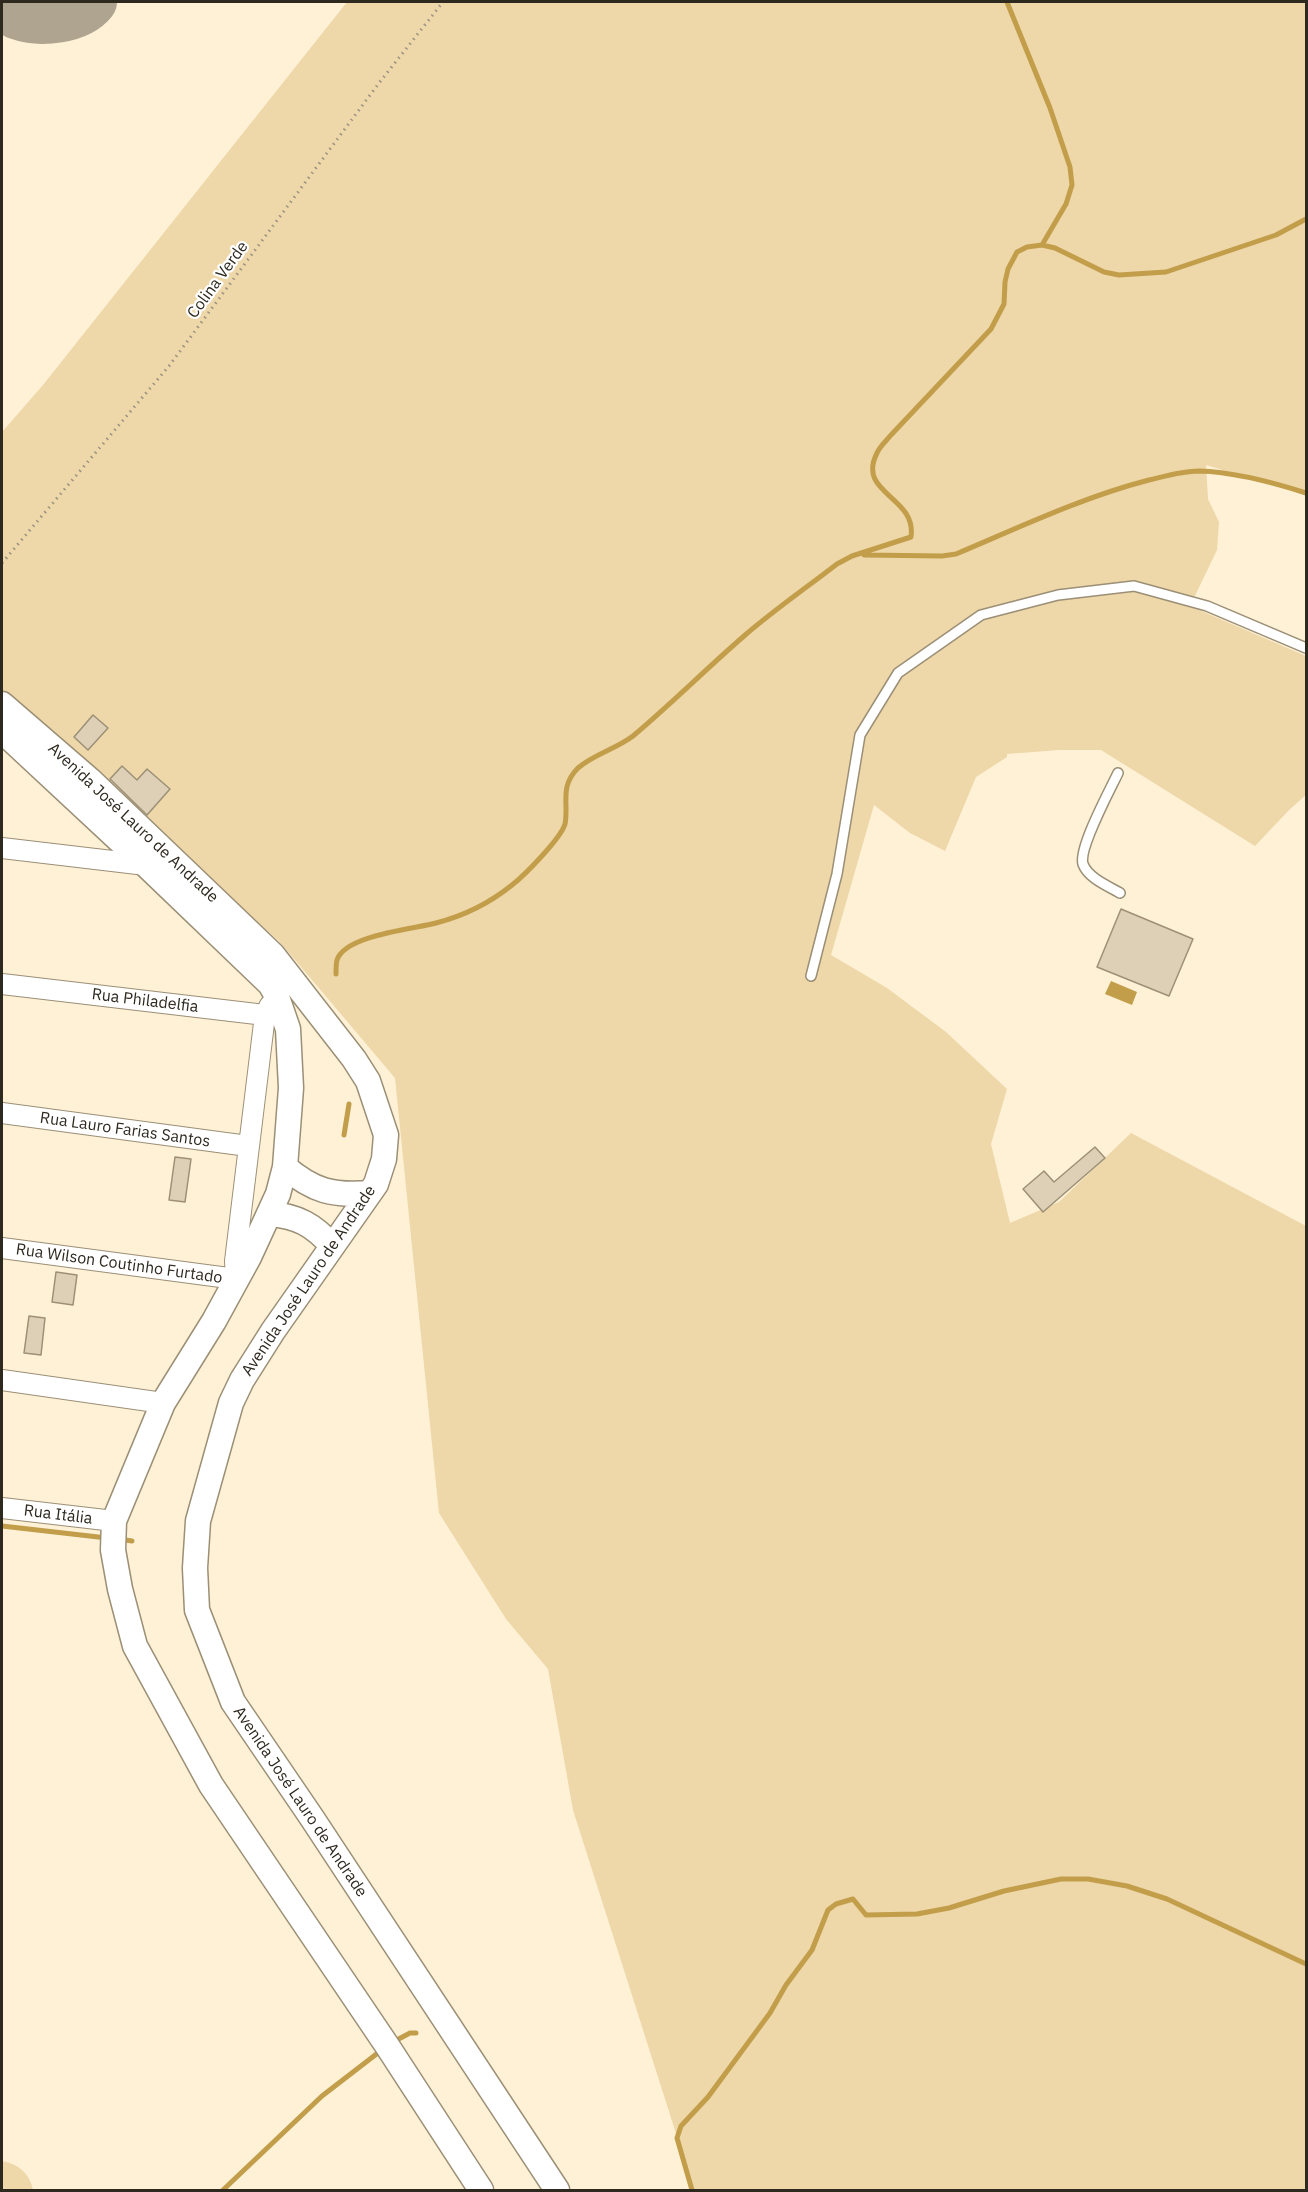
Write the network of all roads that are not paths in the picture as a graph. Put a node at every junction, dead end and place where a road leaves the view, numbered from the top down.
1 (1306, 648) edge
2 (2, 704) edge
3 (2, 731) edge
4 (1118, 773) dead end
5 (2, 848) edge
6 (146, 864) junction
7 (1120, 892) dead end
8 (811, 976) dead end
9 (2, 984) edge
10 (276, 994) junction
11 (265, 1015) junction
12 (2, 1113) edge
13 (248, 1146) junction
14 (285, 1167) junction
15 (369, 1193) junction
16 (270, 1214) junction
17 (333, 1245) junction
18 (2, 1248) edge
19 (236, 1280) junction
20 (2, 1380) edge
21 (162, 1403) junction
22 (2, 1508) edge
23 (113, 1534) junction
24 (481, 2190) edge
25 (557, 2190) edge

1 - 8 lane
2 - 15 street, Avenida José Lauro de Andrade
3 - 6 street, Avenida José Lauro de Andrade
4 - 7 lane
5 - 6 street
6 - 10 street, Avenida José Lauro de Andrade
9 - 11 street, Rua Philadelfia
10 - 11 street
10 - 14 street, Avenida José Lauro de Andrade
11 - 13 street
12 - 13 street, Rua Lauro Farias Santos
13 - 19 street
14 - 15 street
14 - 16 street, Avenida José Lauro de Andrade
15 - 17 street, Avenida José Lauro de Andrade
16 - 17 street
16 - 19 street, Avenida José Lauro de Andrade
17 - 25 street, Avenida José Lauro de Andrade
18 - 19 street, Rua Wilson Coutinho Furtado
19 - 21 street, Avenida José Lauro de Andrade
20 - 21 street
21 - 23 street, Avenida José Lauro de Andrade
22 - 23 street, Rua Itália
23 - 24 street

